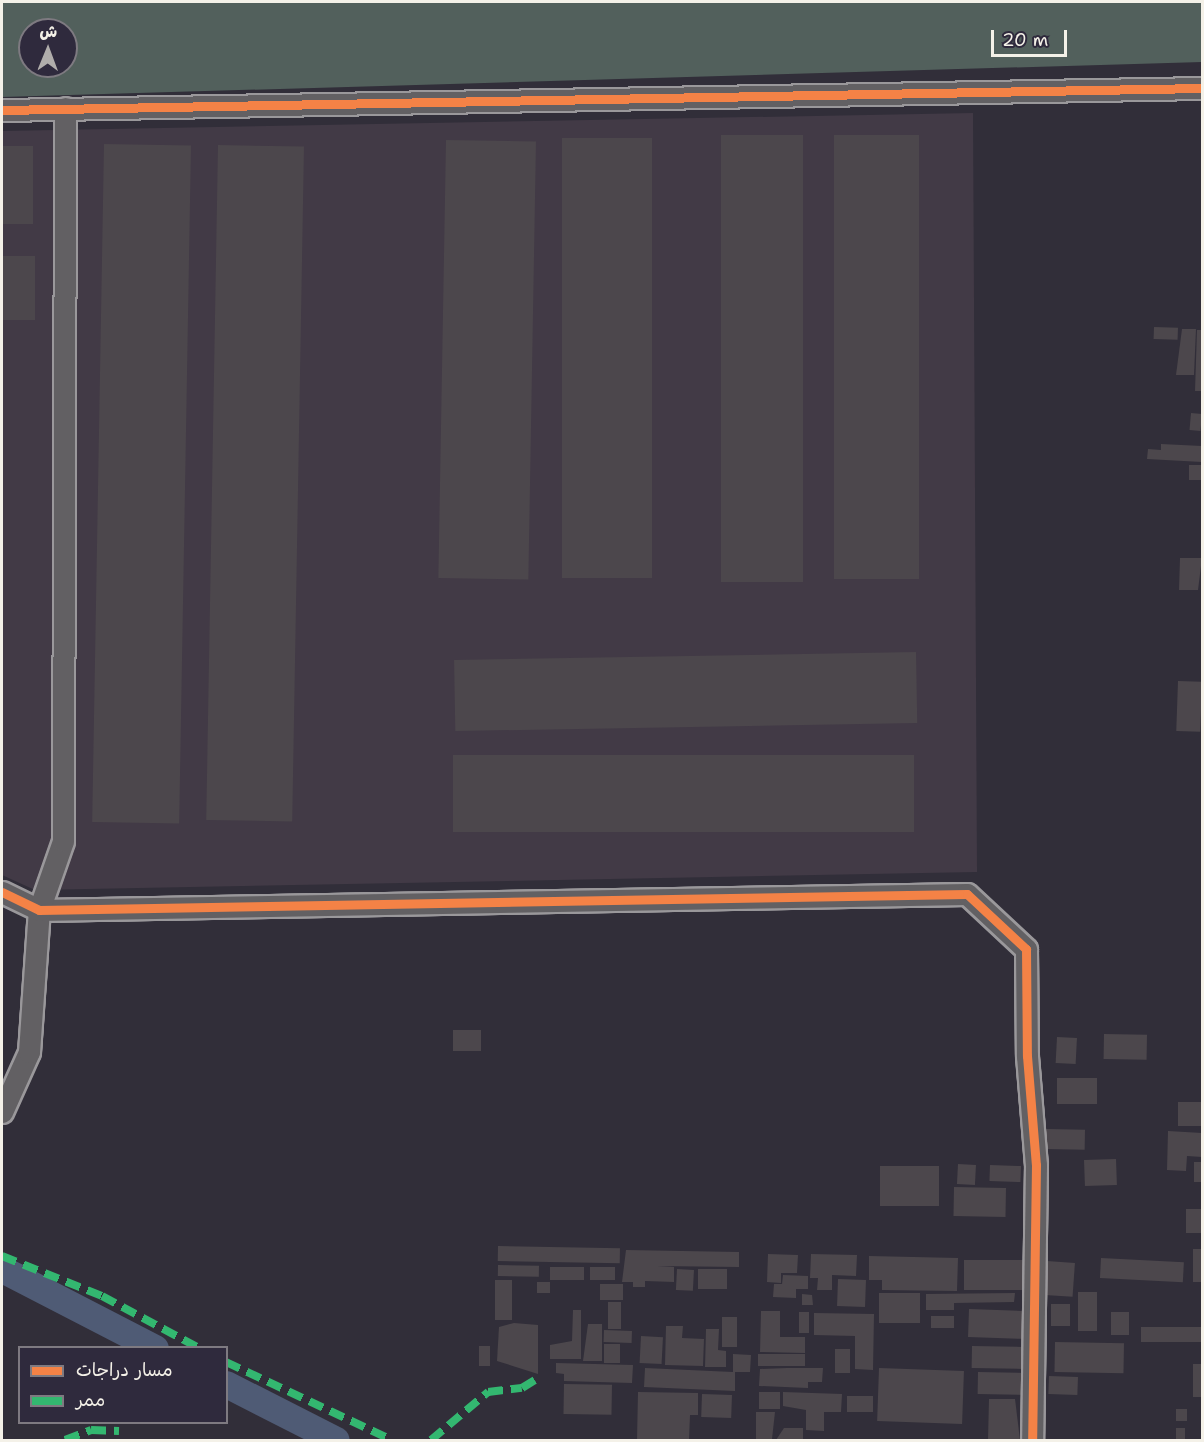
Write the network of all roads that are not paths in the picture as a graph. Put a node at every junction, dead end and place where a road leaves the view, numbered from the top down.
1 (1203, 88) edge
2 (65, 108) junction
3 (2, 110) edge
4 (2, 892) edge
5 (39, 910) junction
6 (2, 1112) edge
7 (1032, 1440) edge

1 - 2 street
2 - 3 street
2 - 5 street
4 - 5 street
5 - 6 street
5 - 7 street

